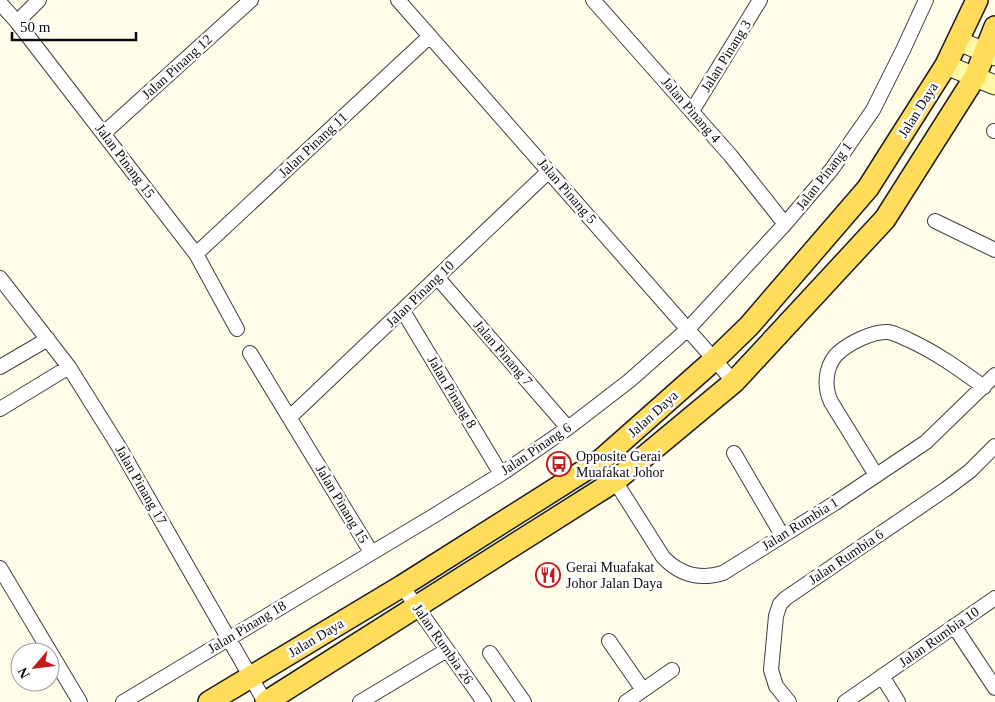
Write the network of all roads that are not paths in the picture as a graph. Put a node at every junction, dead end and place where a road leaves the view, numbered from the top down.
1 (39, 0) edge
2 (250, 0) edge
3 (398, 0) edge
4 (593, 0) edge
5 (760, 0) edge
6 (926, 0) edge
7 (977, 0) edge
8 (0, 3) edge
9 (17, 22) junction
10 (995, 27) edge
11 (430, 36) junction
12 (958, 41) junction
13 (990, 54) edge
14 (946, 65) junction
15 (975, 77) junction
16 (995, 85) edge
17 (692, 111) junction
18 (104, 134) junction
19 (549, 171) junction
20 (935, 221) dead end
21 (785, 224) junction
22 (995, 250) edge
23 (196, 254) junction
24 (437, 277) junction
25 (0, 278) edge
26 (403, 311) junction
27 (237, 329) dead end
28 (688, 329) junction
29 (48, 339) junction
30 (250, 353) dead end
31 (714, 358) junction
32 (0, 367) edge
33 (69, 367) junction
34 (995, 375) edge
35 (734, 382) junction
36 (984, 387) junction
37 (0, 409) edge
38 (290, 417) junction
39 (568, 428) junction
40 (995, 446) edge
41 (734, 453) dead end
42 (501, 474) junction
43 (876, 475) junction
44 (615, 481) junction
45 (782, 535) junction
46 (371, 552) junction
47 (0, 568) edge
48 (402, 586) junction
49 (993, 604) edge
50 (417, 607) junction
51 (954, 626) junction
52 (228, 638) junction
53 (609, 641) dead end
54 (447, 650) junction
55 (490, 653) dead end
56 (672, 670) dead end
57 (882, 676) junction
58 (250, 678) junction
59 (995, 688) edge
60 (643, 690) junction
61 (80, 702) edge
62 (123, 702) edge
63 (209, 702) edge
64 (266, 702) edge
65 (360, 702) edge
66 (484, 702) edge
67 (524, 702) edge
68 (626, 702) edge
69 (789, 702) edge
70 (845, 702) edge
71 (898, 702) edge

1 - 9 street
2 - 18 street, Jalan Pinang 12
3 - 11 street, Jalan Pinang 5
4 - 17 street, Jalan Pinang 4
5 - 17 street, Jalan Pinang 3
6 - 21 street, Jalan Pinang 1
7 - 12 main road, Jalan Daya
8 - 9 street, Jalan Pinang 15
9 - 18 street, Jalan Pinang 15
10 - 13 main road, Jalan Daya
11 - 19 street, Jalan Pinang 5
11 - 23 street, Jalan Pinang 11
12 - 13 main road
12 - 14 main road, Jalan Daya
13 - 15 main road, Jalan Daya
14 - 15 main road
14 - 31 main road, Jalan Daya
15 - 16 main road
15 - 35 main road, Jalan Daya
17 - 21 street, Jalan Pinang 4
18 - 23 street, Jalan Pinang 15
19 - 24 street, Jalan Pinang 10
19 - 28 street, Jalan Pinang 5
20 - 22 street
21 - 28 street, Jalan Pinang 1
23 - 27 street, Jalan Pinang 15
24 - 26 street, Jalan Pinang 10
24 - 39 street, Jalan Pinang 7
25 - 29 street, Jalan Pinang 17
26 - 38 street, Jalan Pinang 10
26 - 42 street, Jalan Pinang 8
28 - 31 street, Jalan Pinang 5
28 - 39 street, Jalan Pinang 6
29 - 32 street
29 - 33 street, Jalan Pinang 17
30 - 38 street, Jalan Pinang 15
31 - 35 street, Jalan Pinang 5
31 - 48 main road, Jalan Daya
33 - 37 street
33 - 52 street, Jalan Pinang 17
34 - 36 street, Jalan Rumbia 1
35 - 44 main road, Jalan Daya
36 - 43 street, Jalan Rumbia 1
36 - 43 street
38 - 46 street, Jalan Pinang 15
39 - 42 street, Jalan Pinang 6
40 - 69 street, Jalan Rumbia 6
41 - 45 street
42 - 46 street, Jalan Pinang 6
43 - 45 street, Jalan Rumbia 1
44 - 45 street, Jalan Rumbia 1
44 - 50 main road, Jalan Daya
46 - 52 street, Jalan Pinang 18
47 - 61 street
48 - 50 street, Jalan Rumbia 26
48 - 58 main road, Jalan Daya
49 - 51 street, Jalan Rumbia 10
50 - 54 street, Jalan Rumbia 26
50 - 64 main road, Jalan Daya
51 - 57 street, Jalan Rumbia 10
51 - 59 street
52 - 58 street, Jalan Pinang 17
52 - 62 street, Jalan Pinang 18
53 - 60 street
54 - 65 street
54 - 66 street, Jalan Rumbia 26
55 - 67 street
56 - 60 street
57 - 70 street, Jalan Rumbia 10
57 - 71 street
58 - 63 main road, Jalan Daya
58 - 64 street, Jalan Pinang 17
60 - 68 street

